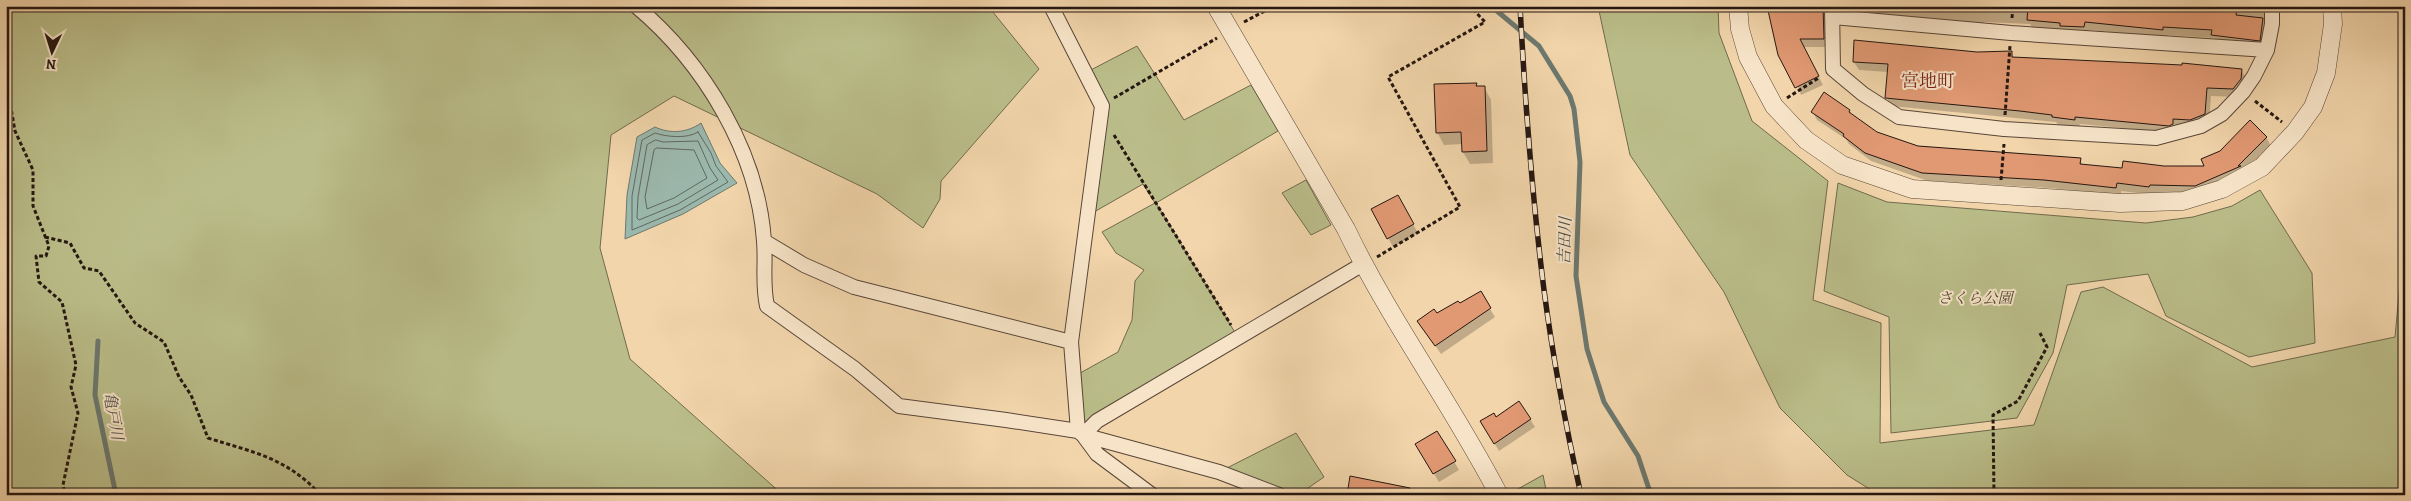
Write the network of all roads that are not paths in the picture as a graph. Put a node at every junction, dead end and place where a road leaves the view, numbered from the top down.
1 (636, 6) edge
2 (1051, 6) edge
3 (1216, 6) edge
4 (1738, 6) edge
5 (2272, 6) edge
6 (2332, 6) edge
7 (1832, 12) edge
8 (2267, 50) junction
9 (764, 241) junction
10 (1363, 264) junction
11 (1071, 342) junction
12 (1080, 433) junction
13 (1152, 495) edge
14 (1279, 495) edge
15 (1499, 495) edge

1 - 9 street
2 - 11 street
3 - 10 street
4 - 6 street
5 - 8 street
7 - 8 street
7 - 8 street
9 - 11 street
9 - 12 street
10 - 12 street
10 - 15 street
11 - 12 street
12 - 13 street
12 - 14 street

